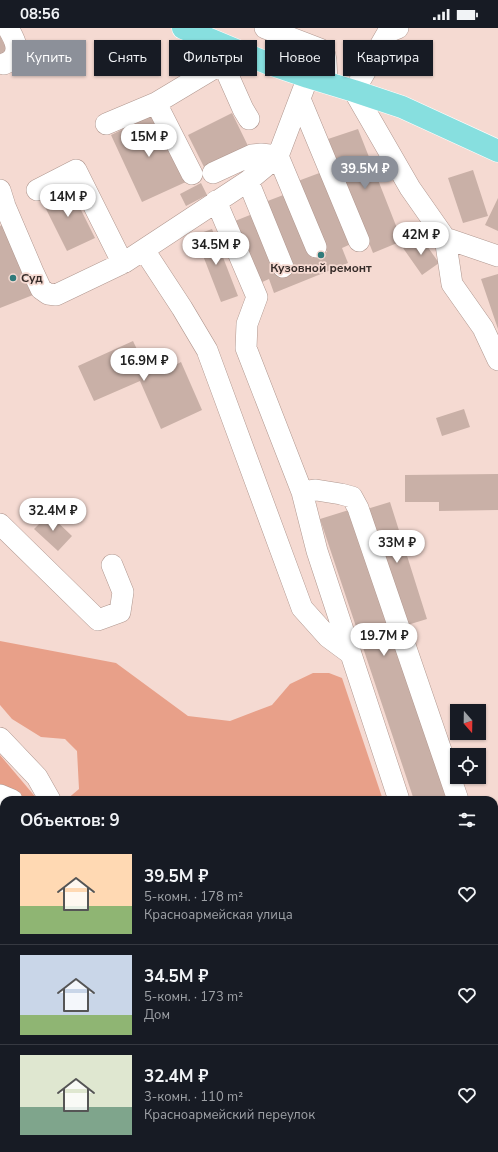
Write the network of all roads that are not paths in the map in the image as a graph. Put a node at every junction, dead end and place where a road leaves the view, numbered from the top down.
1 (8, 28) edge
2 (183, 28) edge
3 (265, 28) edge
4 (392, 29) edge
5 (212, 40) edge
6 (257, 59) edge
7 (4, 64) dead end
8 (202, 76) edge
9 (228, 76) edge
10 (318, 80) junction
11 (354, 91) junction
12 (300, 99) junction
13 (156, 103) junction
14 (249, 119) dead end
15 (106, 124) dead end
16 (498, 151) edge
17 (278, 156) junction
18 (192, 174) dead end
19 (213, 174) dead end
20 (248, 181) junction
21 (0, 190) edge
22 (36, 190) dead end
23 (216, 201) junction
24 (445, 238) junction
25 (359, 241) dead end
26 (316, 247) dead end
27 (144, 250) junction
28 (498, 256) edge
29 (124, 262) junction
30 (283, 267) dead end
31 (498, 360) edge
32 (302, 492) junction
33 (0, 524) edge
34 (112, 565) dead end
35 (352, 654) junction
36 (0, 738) edge
37 (48, 796) edge
38 (398, 796) edge
39 (457, 796) edge

1 - 7 street
2 - 5 main road
3 - 10 street
4 - 11 street
6 - 10 main road
8 - 13 street
9 - 14 street
10 - 11 main road
10 - 12 street
11 - 16 main road
11 - 24 street
12 - 17 street
12 - 25 street
13 - 15 street
13 - 18 street
17 - 19 street
17 - 20 street
17 - 26 street
20 - 23 street
20 - 30 street
21 - 29 street
22 - 29 street
23 - 27 street
23 - 32 street
24 - 28 street
24 - 31 street
27 - 29 street
27 - 35 street
32 - 35 street
32 - 39 street
33 - 34 street
35 - 38 street
36 - 37 street

